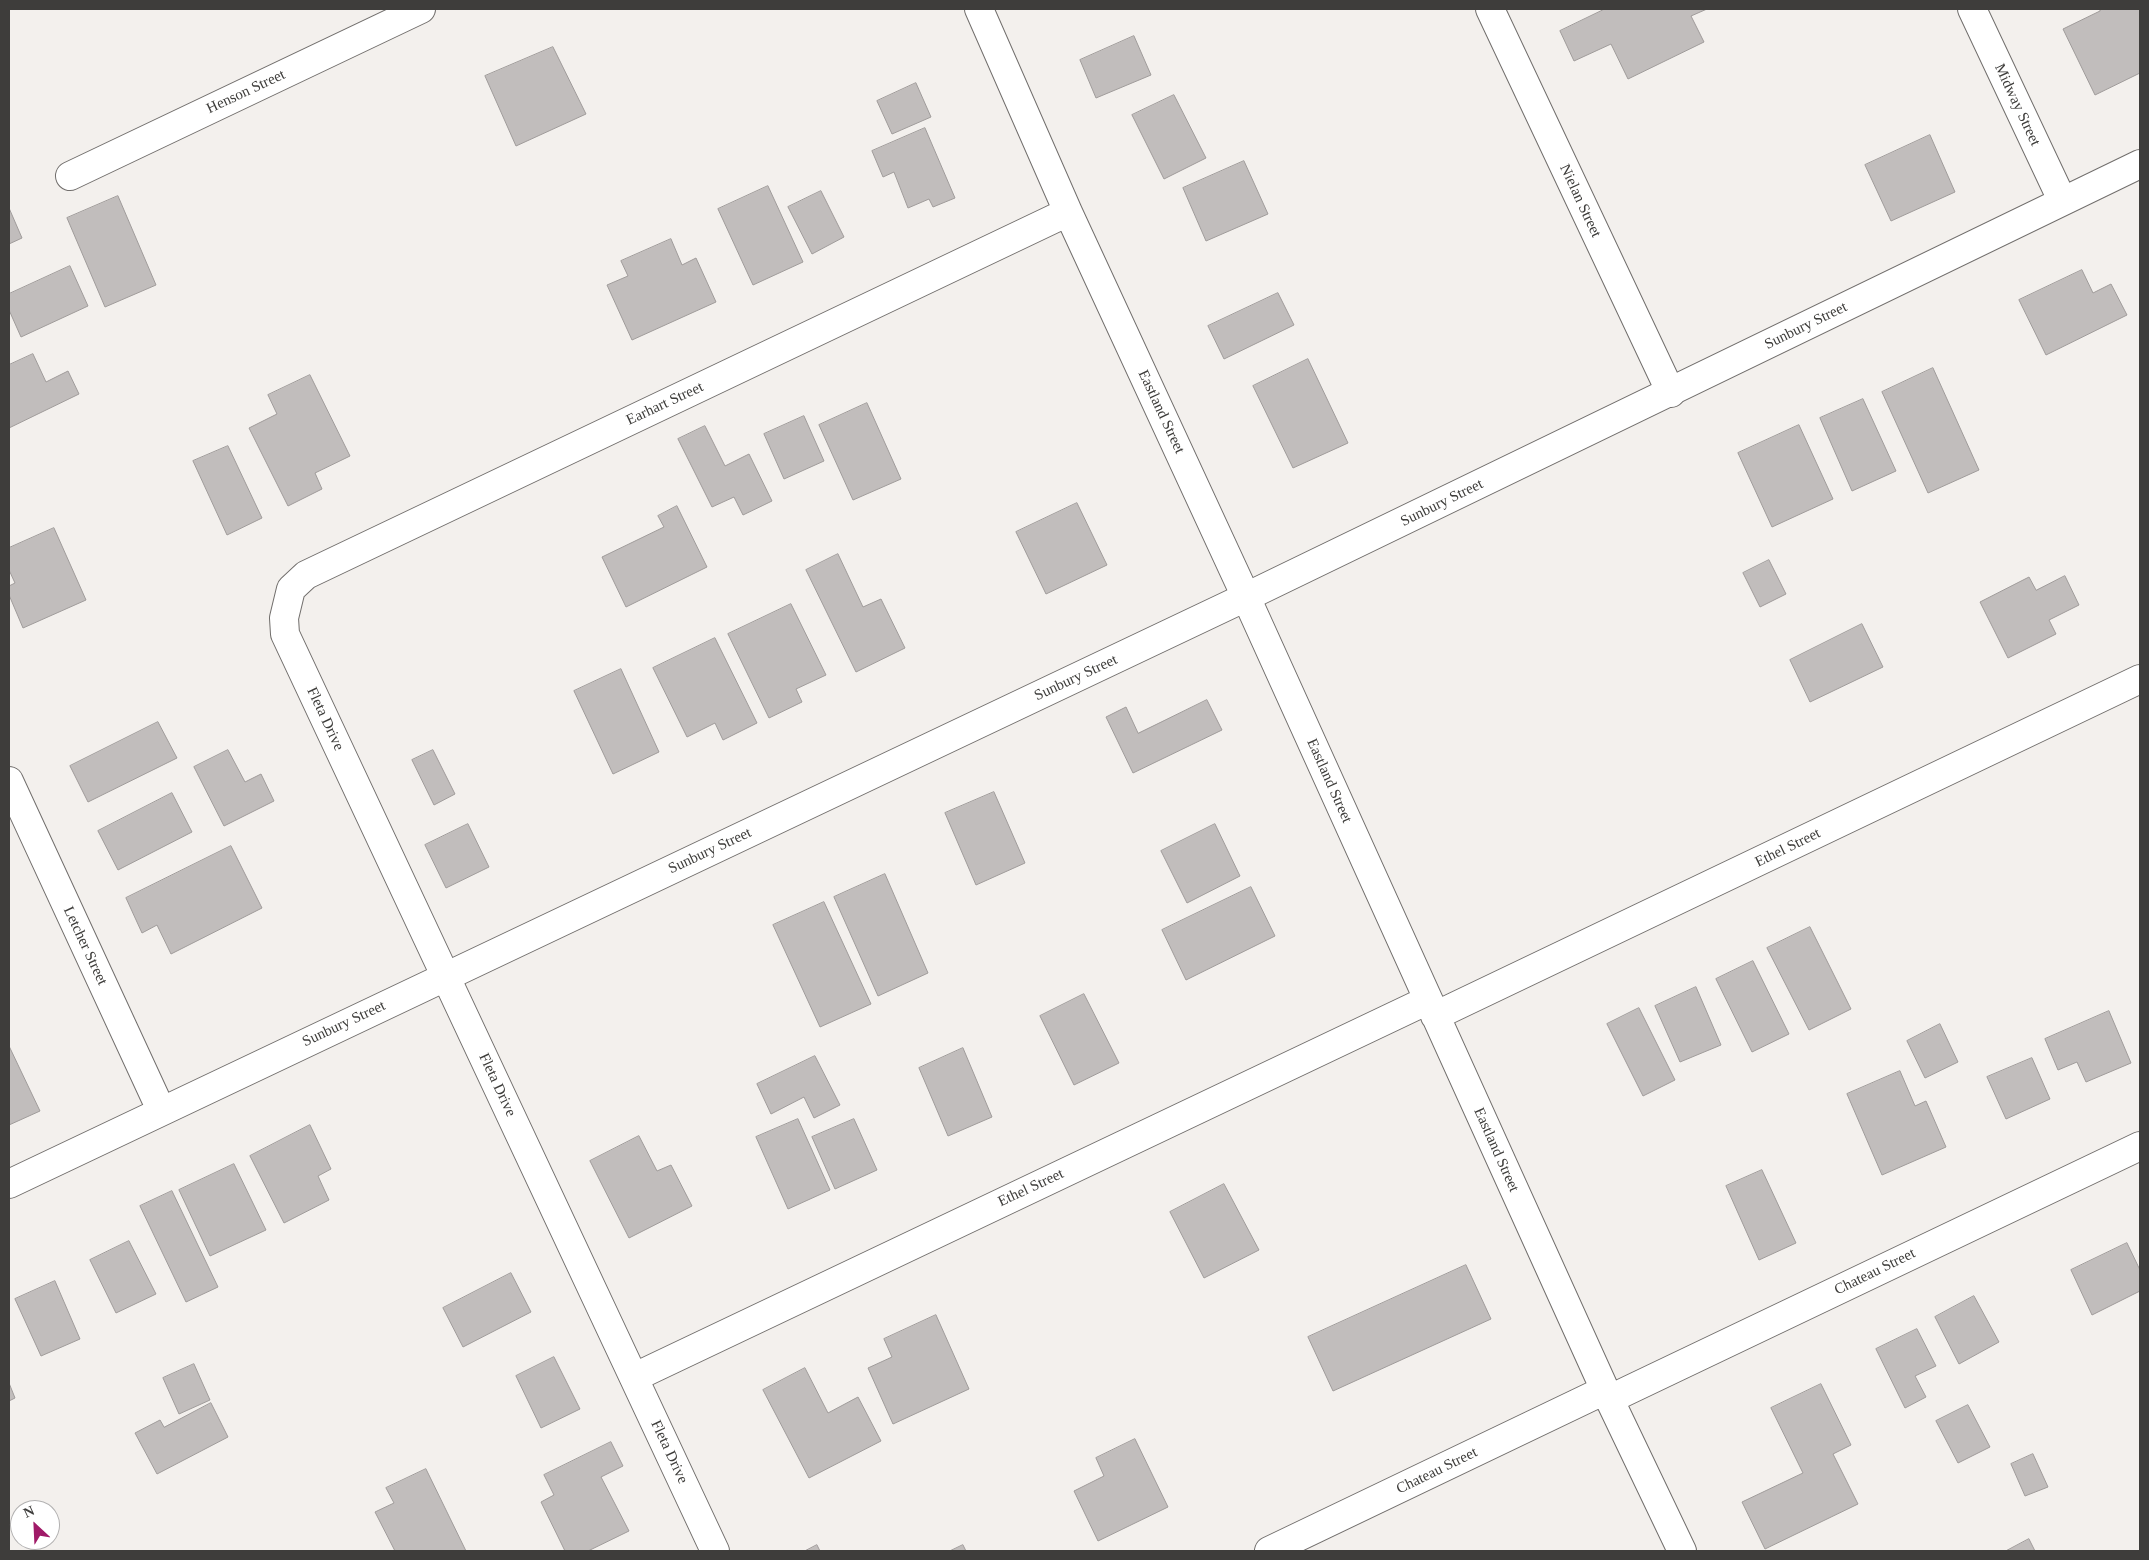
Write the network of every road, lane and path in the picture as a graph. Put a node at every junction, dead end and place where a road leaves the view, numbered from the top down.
1 (421, 9) edge
2 (980, 9) edge
3 (1490, 9) edge
4 (1972, 9) edge
5 (2140, 164) edge
6 (70, 176) dead end
7 (2062, 200) junction
8 (1068, 212) junction
9 (1670, 393) junction
10 (1246, 597) junction
11 (284, 618) joint
12 (2140, 680) edge
13 (9, 781) edge
14 (446, 977) junction
15 (1432, 1008) junction
16 (161, 1110) junction
17 (2140, 1146) edge
18 (9, 1184) edge
19 (635, 1376) junction
20 (1608, 1395) junction
21 (715, 1551) edge
22 (1269, 1551) edge
23 (1682, 1551) edge

1 - 6 street, Henson Street
2 - 8 street, Eastland Street
3 - 9 street, Nielan Street
4 - 7 street, Midway Street
5 - 7 street, Sunbury Street
7 - 9 street, Sunbury Street
8 - 10 street, Eastland Street
8 - 11 street, Earhart Street
9 - 10 street, Sunbury Street
10 - 14 street, Sunbury Street
10 - 15 street, Eastland Street
11 - 14 street, Fleta Drive
12 - 15 street, Ethel Street
13 - 16 street, Letcher Street
14 - 16 street, Sunbury Street
14 - 19 street, Fleta Drive
15 - 19 street, Ethel Street
15 - 20 street, Eastland Street
16 - 18 street, Sunbury Street
17 - 20 street, Chateau Street
19 - 21 street, Fleta Drive
20 - 22 street, Chateau Street
20 - 23 street, Eastland Street

